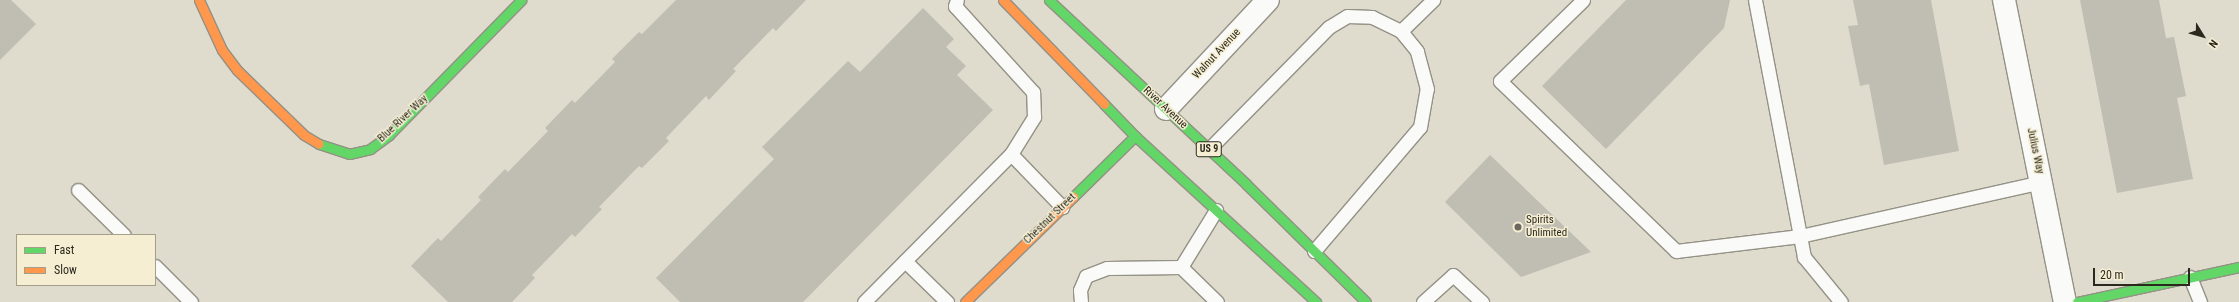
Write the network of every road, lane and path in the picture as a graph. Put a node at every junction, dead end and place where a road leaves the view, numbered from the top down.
1 (200, 0) edge
2 (521, 0) edge
3 (957, 0) edge
4 (1003, 0) edge
5 (1049, 0) edge
6 (1268, 0) edge
7 (1433, 0) edge
8 (1583, 0) edge
9 (1756, 0) edge
10 (2004, 0) edge
11 (1401, 31) junction
12 (1166, 109) junction
13 (1135, 136) junction
14 (1209, 149) junction
15 (1011, 154) junction
16 (2041, 182) junction
17 (78, 190) dead end
18 (1062, 207) junction
19 (1216, 210) junction
20 (123, 234) edge
21 (1800, 236) junction
22 (1314, 251) junction
23 (905, 261) junction
24 (156, 267) edge
25 (1181, 267) junction
26 (2239, 267) edge
27 (2190, 277) junction
28 (191, 302) edge
29 (864, 302) edge
30 (947, 302) edge
31 (965, 302) edge
32 (1081, 302) edge
33 (1217, 302) edge
34 (1316, 302) edge
35 (1366, 302) edge
36 (1423, 302) edge
37 (1482, 302) edge
38 (1841, 302) edge
39 (2065, 302) edge
40 (2077, 302) edge
41 (2200, 302) edge

1 - 2 main road, Blue River Way
3 - 15 lane
4 - 13 main road
5 - 12 main road, River Avenue / US 9
6 - 12 street, Walnut Avenue
7 - 11 lane
8 - 21 lane
9 - 21 lane
10 - 16 street, Julius Way
11 - 14 lane
11 - 22 lane
12 - 14 main road, River Avenue / US 9
13 - 18 main road, Chestnut Street
13 - 19 main road
14 - 22 main road, River Avenue / US 9
15 - 18 lane
15 - 23 lane
16 - 21 lane
16 - 39 street, Julius Way
17 - 20 lane
18 - 31 main road, Chestnut Street
19 - 25 lane
19 - 34 main road
21 - 38 lane
22 - 35 main road, River Avenue / US 9
23 - 29 lane
23 - 30 lane
24 - 28 lane
25 - 32 lane
25 - 33 lane
26 - 27 main road
27 - 40 main road
27 - 41 lane
36 - 37 lane

